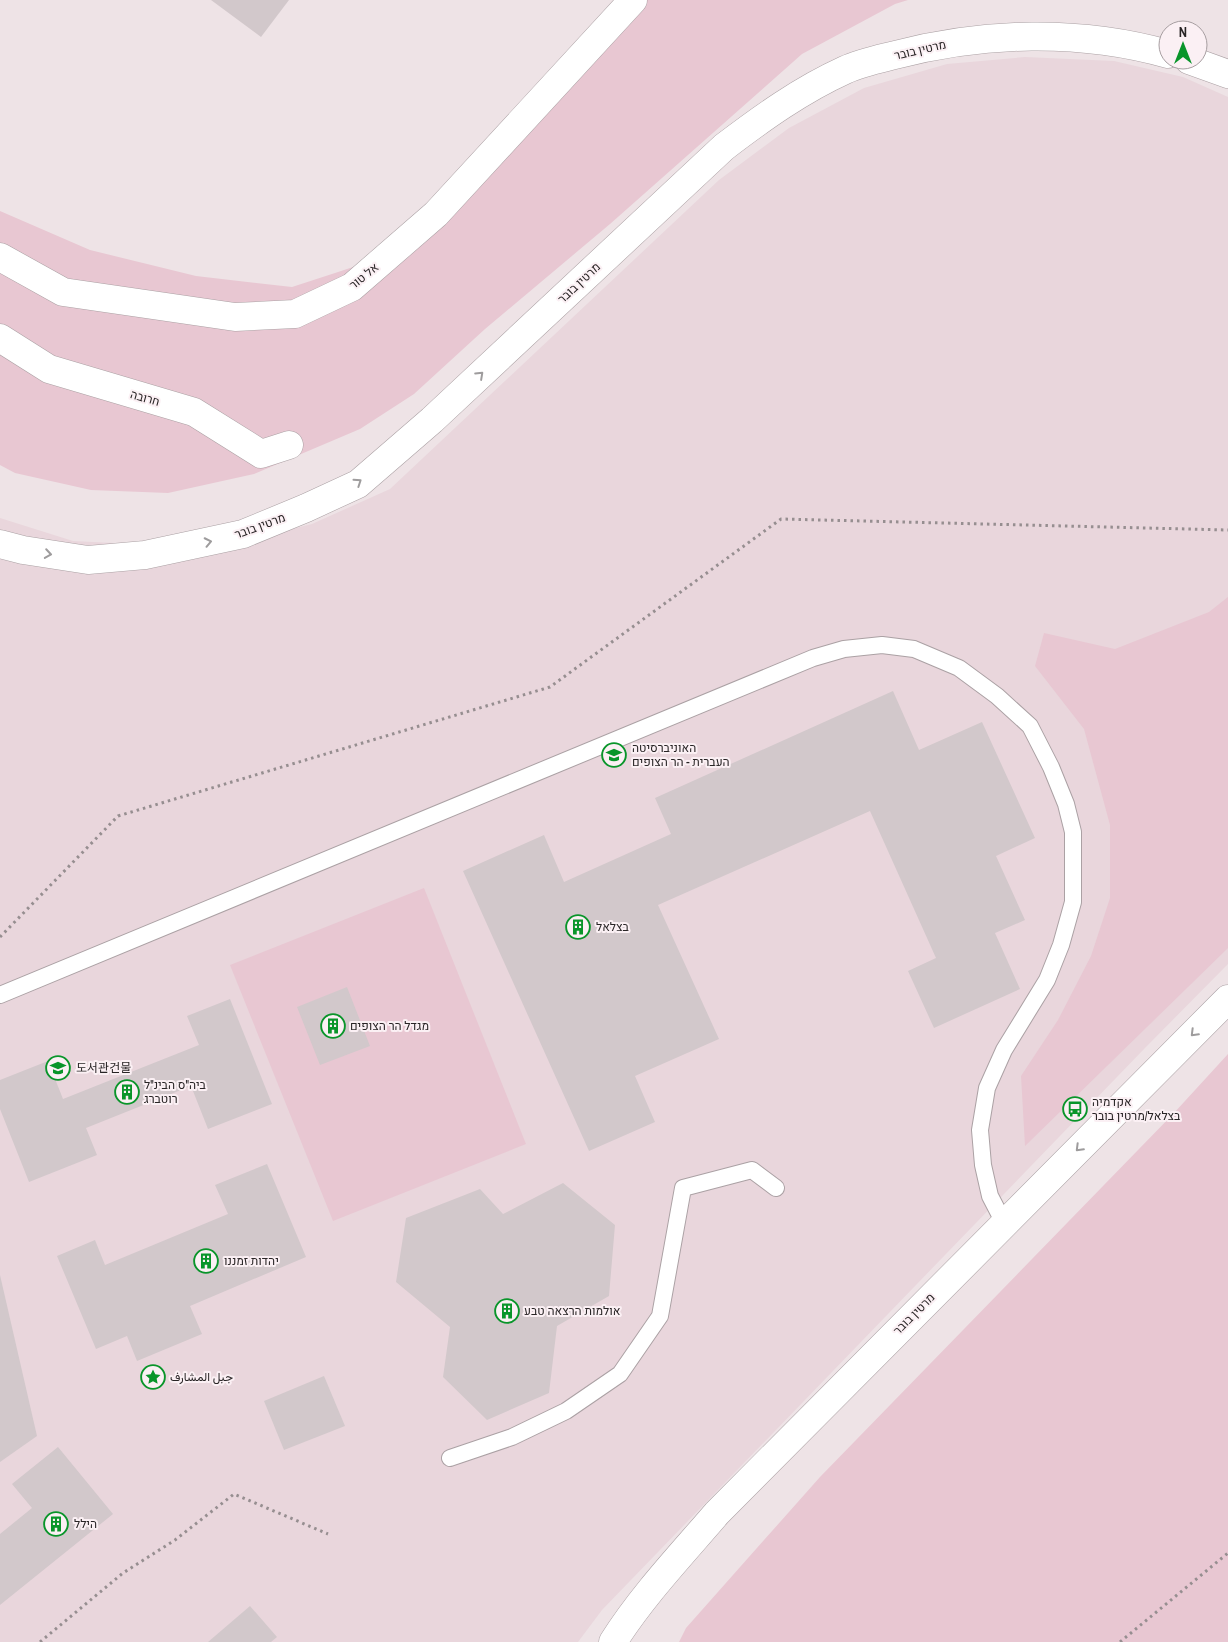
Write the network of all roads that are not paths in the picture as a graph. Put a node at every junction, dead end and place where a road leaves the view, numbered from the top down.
1 (633, 0) edge
2 (1158, 51) edge
3 (1208, 67) edge
4 (1228, 74) edge
5 (0, 258) edge
6 (0, 338) edge
7 (289, 446) dead end
8 (0, 544) edge
9 (0, 995) edge
10 (1228, 998) edge
11 (776, 1188) dead end
12 (1004, 1223) junction
13 (450, 1458) dead end
14 (613, 1642) edge

1 - 5 street, אל טור
8 -> 2 street, מרטין בובר
3 - 4 street
6 - 7 street, חרובה
9 - 12 lane
10 -> 12 street, מרטין בובר
11 - 13 lane
12 - 14 street, מרטין בובר

